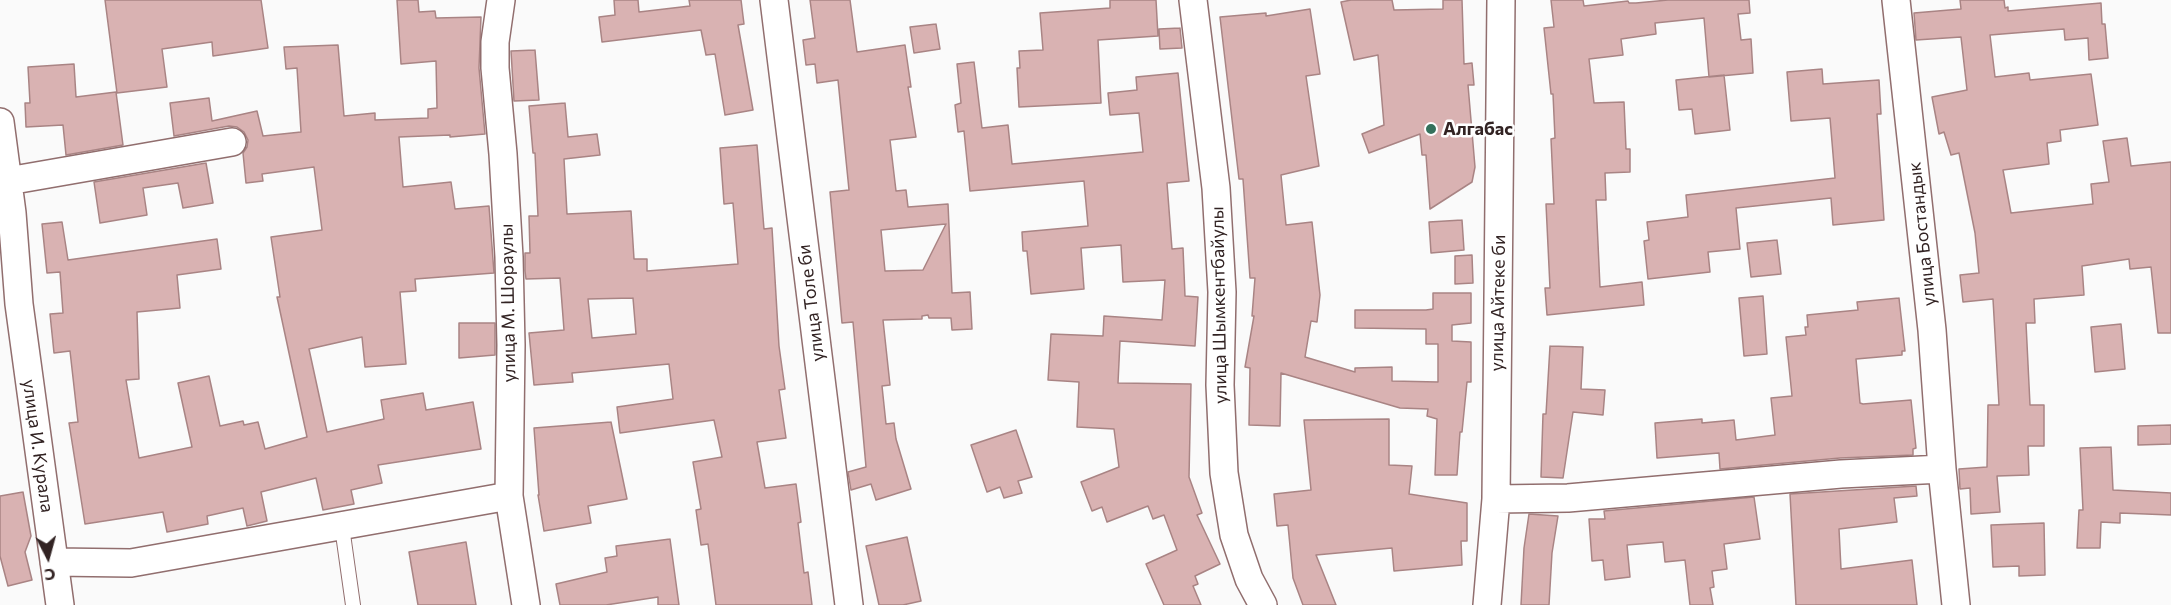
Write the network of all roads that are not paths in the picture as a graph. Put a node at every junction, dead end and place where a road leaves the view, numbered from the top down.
1 (501, 0) edge
2 (774, 0) edge
3 (1193, 0) edge
4 (1501, 0) edge
5 (1896, 0) edge
6 (0, 122) edge
7 (232, 142) dead end
8 (8, 181) junction
9 (1942, 469) junction
10 (509, 496) junction
11 (1496, 499) junction
12 (342, 527) junction
13 (54, 562) junction
14 (60, 605) edge
15 (353, 605) edge
16 (526, 605) edge
17 (849, 605) edge
18 (1263, 605) edge
19 (1488, 605) edge
20 (1956, 605) edge

1 - 10 street, улица М. Шораулы
2 - 17 street, улица Толе би
3 - 18 street, улица Шымкентбайулы
4 - 11 street, улица Айтеке би
5 - 9 street, улица Бостандык
6 - 8 street, улица И. Курала
7 - 8 street
8 - 13 street, улица И. Курала
9 - 11 street
9 - 20 street, улица Бостандык
10 - 12 street
10 - 16 street, улица М. Шораулы
11 - 19 street, улица Айтеке би
12 - 13 street
12 - 15 lane
13 - 14 street, улица И. Курала

